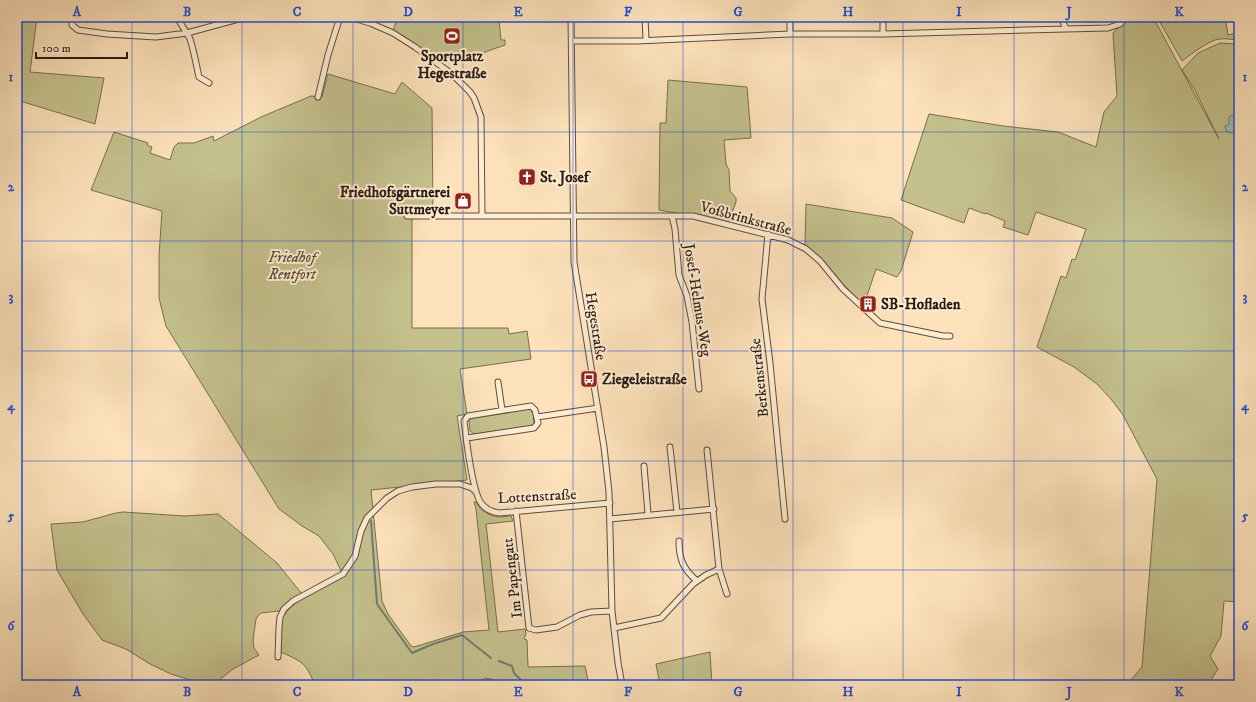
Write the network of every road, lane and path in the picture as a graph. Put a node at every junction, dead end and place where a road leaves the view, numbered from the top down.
1 (72, 17) edge
2 (178, 17) edge
3 (246, 17) edge
4 (340, 17) edge
5 (349, 17) edge
6 (571, 17) edge
7 (645, 17) edge
8 (790, 17) edge
9 (883, 17) edge
10 (1061, 17) edge
11 (1126, 17) edge
12 (1066, 29) junction
13 (187, 33) junction
14 (790, 34) junction
15 (883, 34) junction
16 (646, 40) junction
17 (572, 41) junction
18 (209, 83) dead end
19 (318, 97) dead end
20 (407, 216) dead end
21 (482, 216) junction
22 (574, 216) junction
23 (672, 216) junction
24 (768, 234) junction
25 (950, 336) dead end
26 (498, 382) dead end
27 (699, 389) dead end
28 (598, 408) junction
29 (502, 410) junction
30 (537, 417) junction
31 (467, 438) junction
32 (670, 447) dead end
33 (707, 450) dead end
34 (644, 466) dead end
35 (476, 492) junction
36 (610, 503) junction
37 (714, 509) junction
38 (516, 511) junction
39 (677, 512) junction
40 (648, 514) junction
41 (610, 519) junction
42 (785, 519) dead end
43 (679, 541) dead end
44 (719, 570) junction
45 (695, 582) junction
46 (727, 594) dead end
47 (612, 611) junction
48 (614, 628) junction
49 (278, 657) dead end
50 (481, 685) edge
51 (497, 685) edge
52 (622, 685) edge

1 - 13 street
2 - 13 street
3 - 13 street
4 - 19 street
5 - 21 street
6 - 17 street, Hegestraße
7 - 16 street
8 - 14 street
9 - 15 street
10 - 12 street
11 - 12 street
12 - 15 street
13 - 18 street
14 - 15 street
14 - 16 street
16 - 17 street
17 - 22 street, Hegestraße
20 - 21 street
21 - 22 street
22 - 23 street, Voßbrinkstraße
22 - 28 street, Hegestraße
23 - 24 street, Voßbrinkstraße
23 - 27 street, Josef-Helmus-Weg
24 - 25 street, Voßbrinkstraße
24 - 42 street, Berkenstraße
26 - 29 street
28 - 30 street
28 - 36 street, Hegestraße
29 - 30 street, Lottenstraße
29 - 31 street, Lottenstraße
30 - 31 street
31 - 35 street, Lottenstraße
32 - 39 street
33 - 37 street
34 - 40 street
35 - 38 street, Lottenstraße
35 - 49 street, Lottenstraße
36 - 38 street, Lottenstraße
36 - 41 street, Hegestraße
37 - 39 street
37 - 44 street
38 - 47 street, Im Papengatt
39 - 40 street
40 - 41 street
41 - 47 street, Hegestraße
43 - 45 street
44 - 45 street
44 - 46 street
45 - 48 street
47 - 48 street, Hegestraße
48 - 52 street, Hegestraße
50 - 51 street

